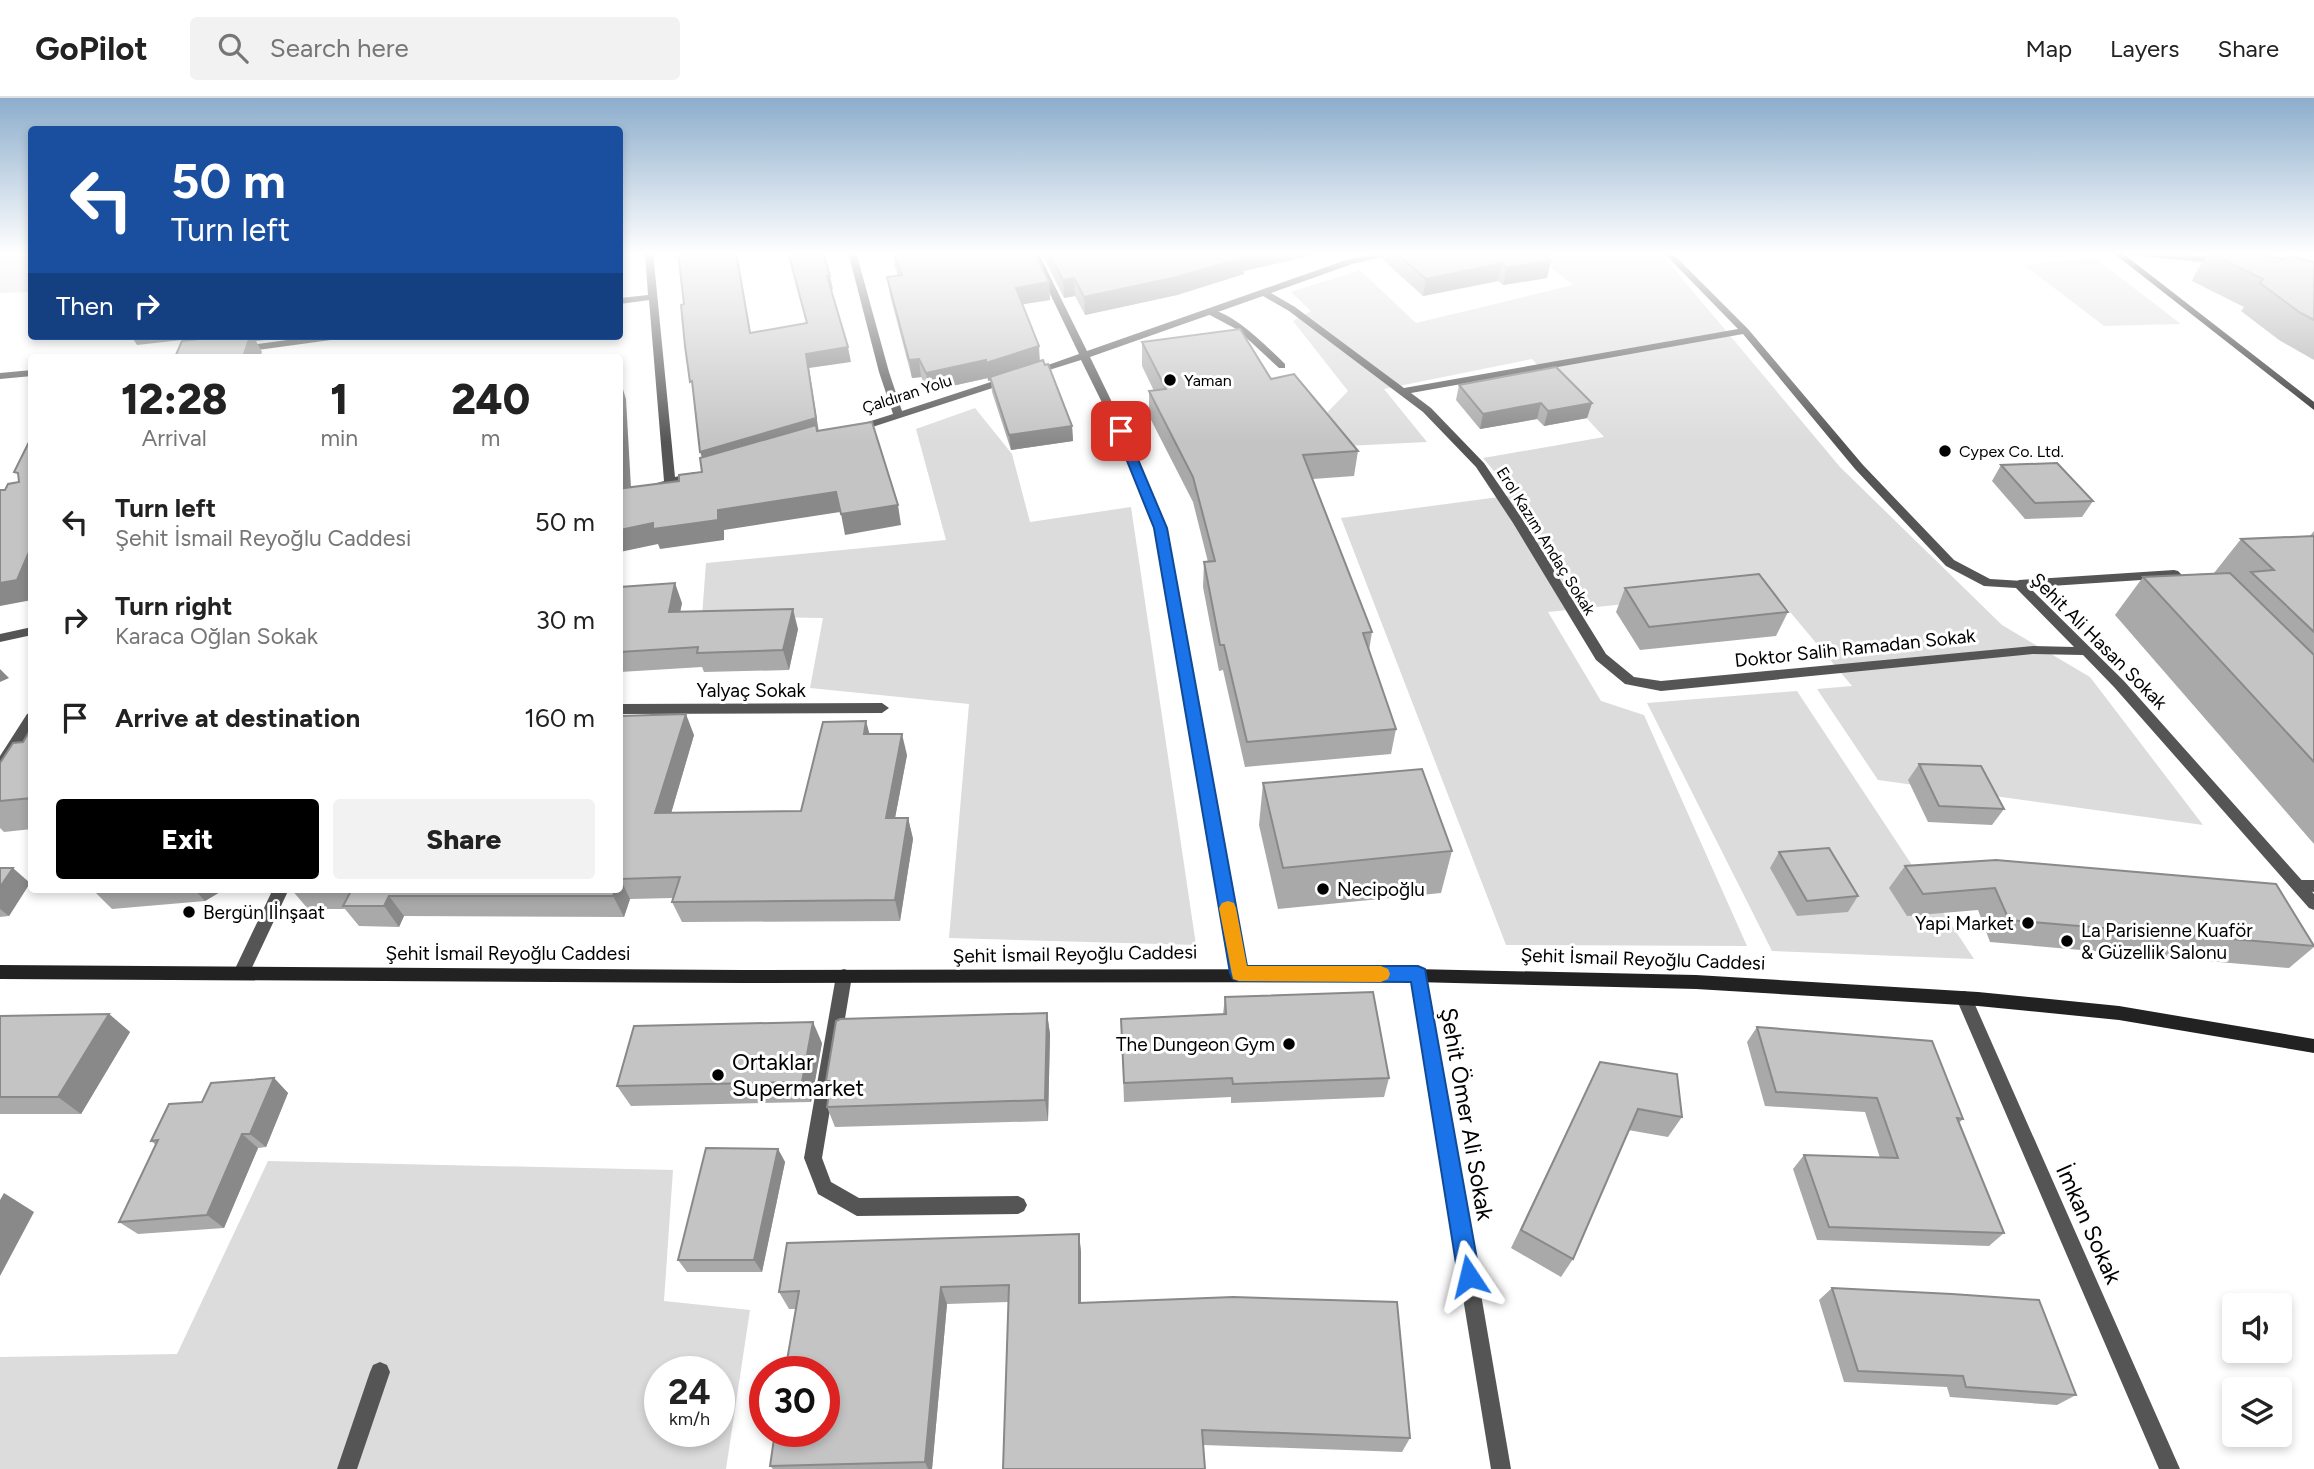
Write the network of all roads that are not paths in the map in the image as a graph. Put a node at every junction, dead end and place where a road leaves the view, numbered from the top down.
1 (655, 316) edge
2 (869, 316) edge
3 (1065, 316) edge
4 (1199, 316) edge
5 (1218, 316) edge
6 (1302, 316) edge
7 (1730, 316) edge
8 (2198, 316) edge
9 (1745, 331) junction
10 (322, 340) edge
11 (229, 351) edge
12 (1083, 355) junction
13 (1282, 366) dead end
14 (28, 373) edge
15 (0, 376) edge
16 (1404, 391) junction
17 (2314, 407) edge
18 (899, 416) junction
19 (847, 432) edge
20 (707, 472) edge
21 (670, 482) junction
22 (623, 496) edge
23 (2018, 584) junction
24 (2202, 603) edge
25 (28, 632) edge
26 (0, 638) edge
27 (2084, 651) junction
28 (1630, 681) joint
29 (882, 708) dead end
30 (623, 709) edge
31 (28, 723) edge
32 (0, 767) edge
33 (2307, 886) edge
34 (279, 893) edge
35 (2314, 904) edge
36 (0, 972) edge
37 (241, 973) junction
38 (1239, 973) junction
39 (1418, 974) junction
40 (844, 976) junction
41 (1964, 998) junction
42 (2314, 1046) edge
43 (1018, 1205) dead end
44 (380, 1373) dead end
45 (347, 1469) edge
46 (1501, 1469) edge
47 (2170, 1469) edge

1 - 21 street
2 - 18 street
3 - 12 street
4 - 12 street, Çaldıran Yolu
5 - 13 street
6 - 16 street, Erol Kazım Andaç Sokak
7 - 9 street, Şehit Ali Hasan Sokak
8 - 17 street
9 - 16 street
9 - 23 street, Şehit Ali Hasan Sokak
10 - 11 street
12 - 18 street, Çaldıran Yolu
12 - 38 street
14 - 15 street
16 - 28 street, Erol Kazım Andaç Sokak
18 - 19 street, Çaldıran Yolu
20 - 21 street
21 - 22 street
23 - 24 street
23 - 27 street, Şehit Ali Hasan Sokak
25 - 26 street
27 - 28 street, Doktor Salih Ramadan Sokak
27 - 33 street, Şehit Ali Hasan Sokak
29 - 30 street, Yalyaç Sokak
31 - 32 street
33 - 35 street, Şehit Ali Hasan Sokak
34 - 37 street
36 - 37 street, Şehit İsmail Reyoğlu Caddesi
37 - 40 street, Şehit İsmail Reyoğlu Caddesi
38 - 39 street, Şehit İsmail Reyoğlu Caddesi
38 - 40 street, Şehit İsmail Reyoğlu Caddesi
39 - 41 street, Şehit İsmail Reyoğlu Caddesi
39 - 46 street, Şehit Ömer Ali Sokak
40 - 43 street
41 - 42 street, Şehit İsmail Reyoğlu Caddesi
41 - 47 street, İmkan Sokak
44 - 45 street

